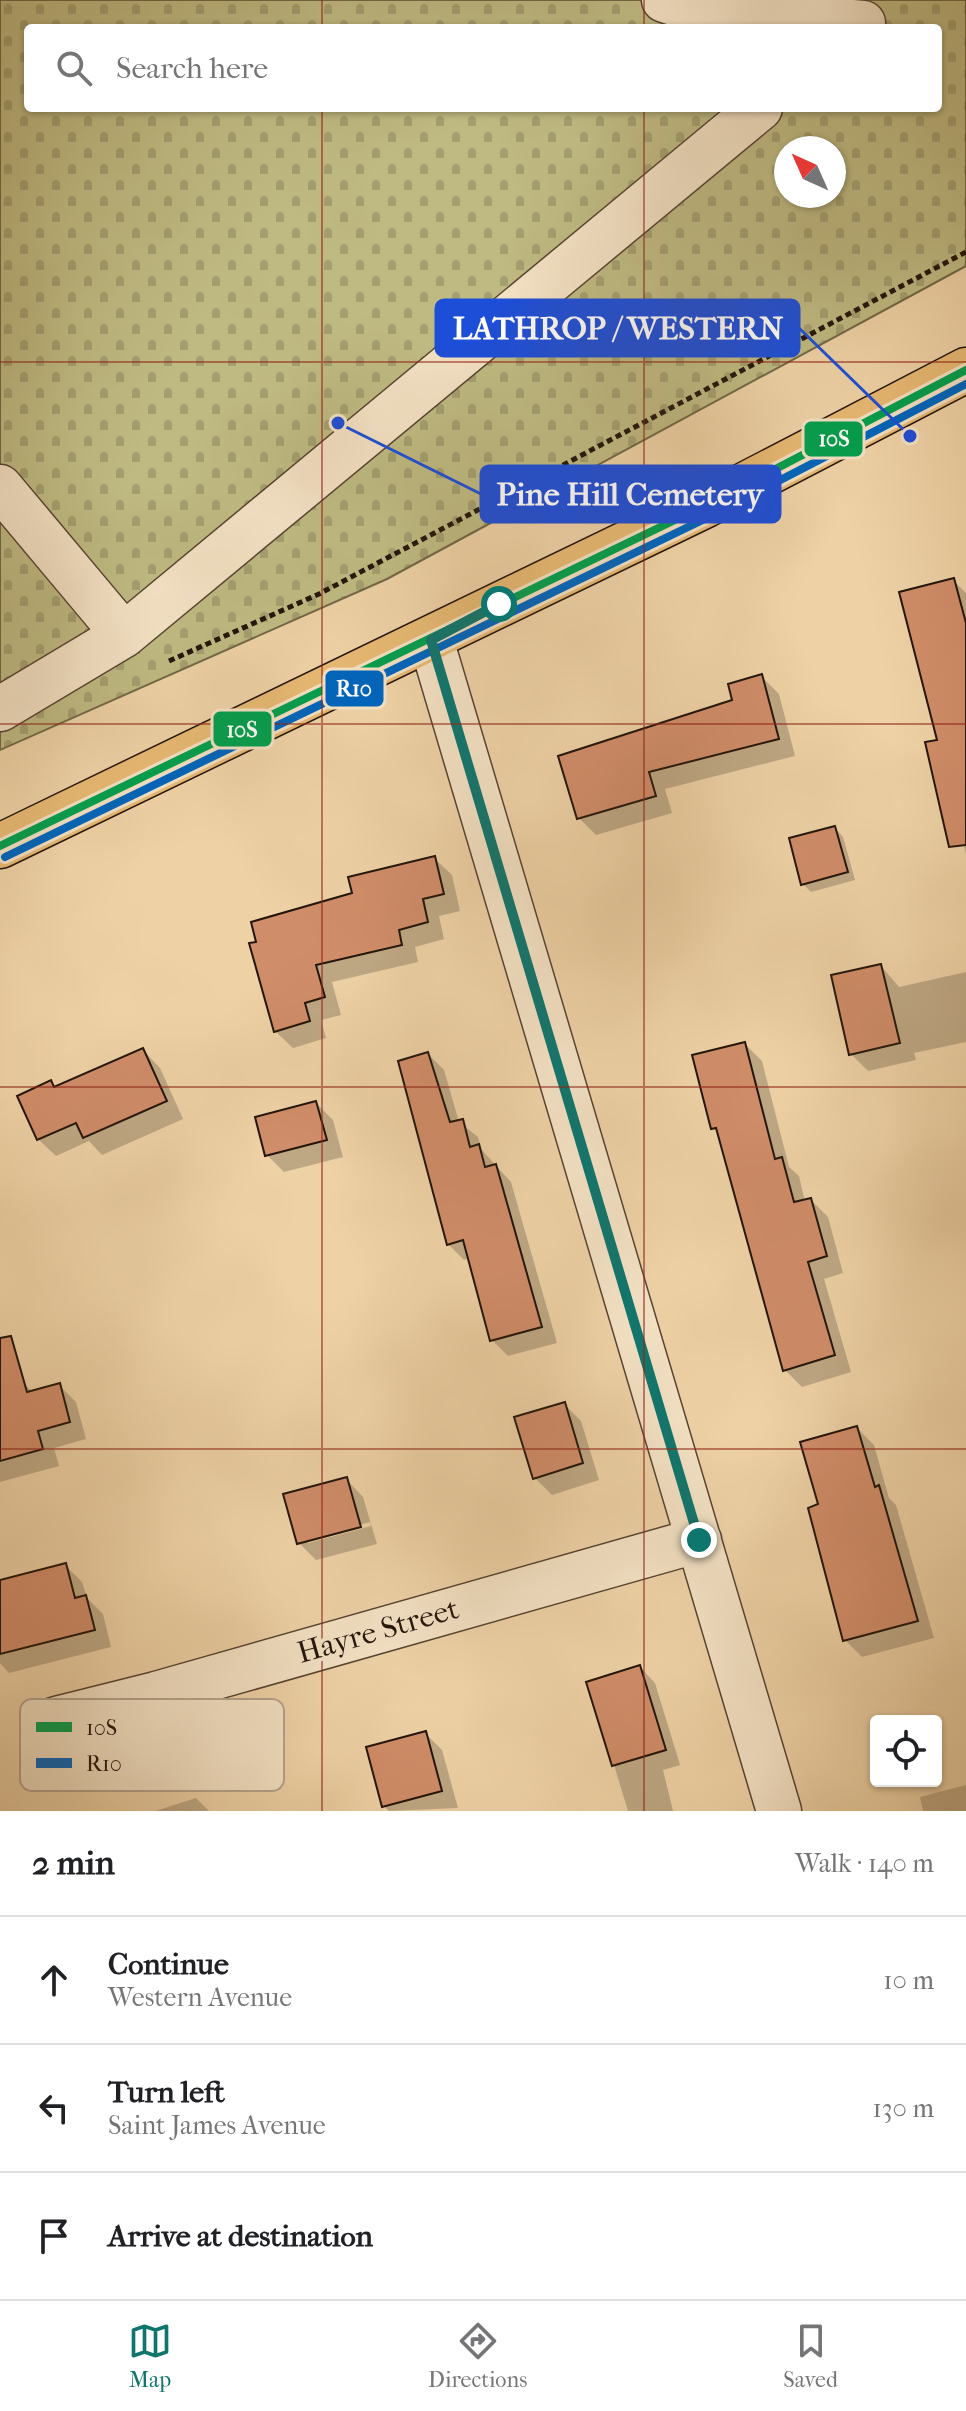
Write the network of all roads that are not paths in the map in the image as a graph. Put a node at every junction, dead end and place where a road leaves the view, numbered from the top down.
1 (664, 0) edge
2 (871, 17) edge
3 (755, 112) edge
4 (966, 370) edge
5 (0, 487) edge
6 (124, 635) junction
7 (431, 640) junction
8 (0, 709) edge
9 (0, 846) edge
10 (699, 1540) junction
11 (136, 1699) edge
12 (779, 1811) edge

1 - 2 street
3 - 6 street
4 - 7 main road
5 - 6 street
6 - 8 street
7 - 9 main road
7 - 10 street
10 - 11 street, Hayre Street
10 - 12 street

